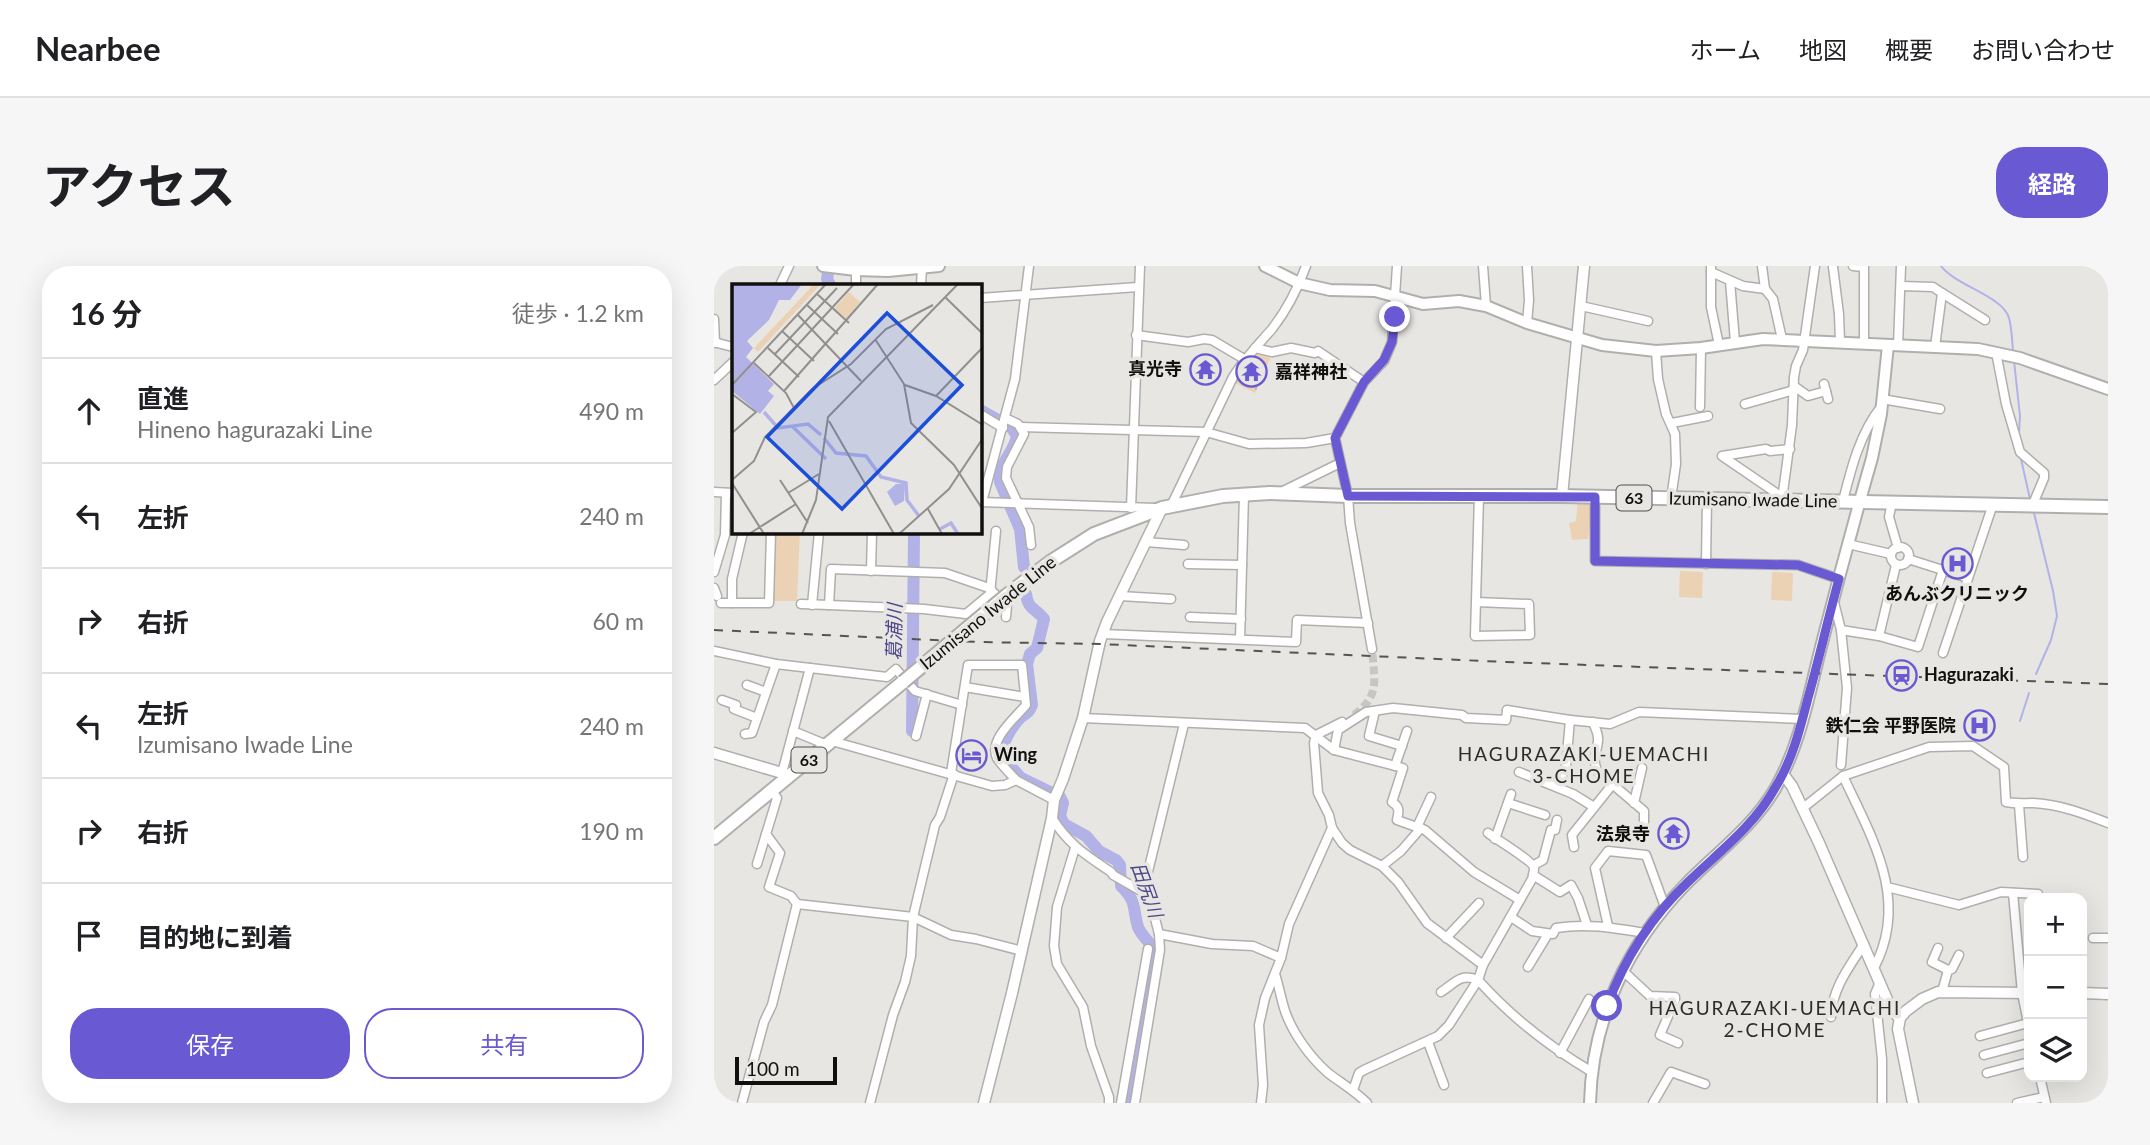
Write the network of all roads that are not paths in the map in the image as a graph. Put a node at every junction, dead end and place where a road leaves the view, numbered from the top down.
1 (789, 266) edge
2 (823, 266) edge
3 (939, 266) edge
4 (1029, 266) edge
5 (1140, 266) edge
6 (1265, 266) edge
7 (1306, 266) edge
8 (1397, 266) edge
9 (1483, 266) edge
10 (1527, 266) edge
11 (1584, 266) edge
12 (1762, 266) edge
13 (1815, 266) edge
14 (1853, 266) edge
15 (1901, 266) edge
16 (835, 267) edge
17 (1833, 267) edge
18 (922, 268) junction
19 (1711, 269) edge
20 (856, 270) junction
21 (1730, 281) junction
22 (1299, 283) junction
23 (780, 284) edge
24 (856, 284) edge
25 (921, 284) edge
26 (1901, 286) junction
27 (1138, 287) junction
28 (1765, 289) junction
29 (1941, 293) junction
30 (1026, 295) junction
31 (1396, 296) junction
32 (982, 298) edge
33 (1486, 306) junction
34 (1581, 306) junction
35 (714, 318) edge
36 (1985, 320) dead end
37 (1648, 321) dead end
38 (1527, 323) junction
39 (1136, 335) junction
40 (1577, 338) junction
41 (1782, 339) junction
42 (1804, 340) junction
43 (1735, 342) junction
44 (1840, 342) junction
45 (715, 343) edge
46 (1864, 344) junction
47 (1718, 345) junction
48 (1893, 345) junction
49 (1936, 347) junction
50 (1255, 348) junction
51 (1701, 348) junction
52 (1656, 351) junction
53 (1996, 352) junction
54 (1244, 359) junction
55 (732, 363) edge
56 (714, 380) edge
57 (1364, 382) junction
58 (1794, 388) junction
59 (2108, 389) edge
60 (1826, 391) dead end
61 (1882, 402) junction
62 (1745, 404) dead end
63 (1700, 407) dead end
64 (1940, 410) dead end
65 (982, 415) edge
66 (1708, 416) dead end
67 (1005, 418) junction
68 (1672, 423) junction
69 (1020, 427) junction
70 (1003, 428) junction
71 (1132, 430) junction
72 (1206, 432) junction
73 (1335, 438) junction
74 (1790, 449) junction
75 (1340, 463) junction
76 (714, 492) edge
77 (730, 493) edge
78 (1279, 493) junction
79 (1244, 495) junction
80 (1348, 496) junction
81 (1479, 496) junction
82 (1562, 496) junction
83 (1595, 497) junction
84 (1782, 498) junction
85 (982, 499) edge
86 (1671, 499) junction
87 (1707, 499) junction
88 (1843, 501) junction
89 (1860, 501) junction
90 (982, 502) edge
91 (1892, 502) junction
92 (1993, 503) junction
93 (1019, 504) junction
94 (2034, 504) junction
95 (1166, 507) junction
96 (2108, 507) edge
97 (1131, 508) junction
98 (996, 531) dead end
99 (743, 534) edge
100 (771, 534) edge
101 (819, 534) edge
102 (872, 534) edge
103 (1146, 542) junction
104 (1848, 544) junction
105 (1031, 545) dead end
106 (1185, 545) dead end
107 (1895, 551) junction
108 (1908, 559) junction
109 (1188, 564) dead end
110 (1706, 564) junction
111 (1242, 565) junction
112 (1896, 565) junction
113 (1943, 570) junction
114 (871, 571) junction
115 (714, 572) edge
116 (1968, 578) junction
117 (1839, 579) junction
118 (989, 588) junction
119 (718, 596) edge
120 (1120, 596) junction
121 (1171, 599) dead end
122 (1833, 600) junction
123 (1476, 602) junction
124 (732, 603) junction
125 (801, 604) dead end
126 (812, 605) junction
127 (829, 605) junction
128 (1006, 617) dead end
129 (1190, 617) dead end
130 (1241, 619) junction
131 (1368, 623) junction
132 (1840, 630) junction
133 (1103, 634) junction
134 (1879, 636) junction
135 (1240, 639) junction
136 (1372, 649) tunnel mouth
137 (714, 651) edge
138 (1943, 653) dead end
139 (776, 664) junction
140 (810, 668) junction
141 (747, 685) dead end
142 (965, 687) junction
143 (766, 692) junction
144 (927, 694) junction
145 (1025, 696) junction
146 (722, 700) dead end
147 (962, 705) junction
148 (1375, 711) junction
149 (1354, 715) tunnel mouth
150 (757, 718) junction
151 (1083, 718) junction
152 (1802, 719) junction
153 (1570, 720) junction
154 (1593, 722) junction
155 (1184, 724) junction
156 (793, 731) junction
157 (1407, 731) dead end
158 (744, 734) dead end
159 (1316, 735) junction
160 (916, 736) dead end
161 (830, 743) junction
162 (1402, 746) junction
163 (1334, 750) junction
164 (714, 753) edge
165 (1841, 765) dead end
166 (1395, 766) junction
167 (1642, 768) dead end
168 (1519, 772) dead end
169 (953, 774) junction
170 (1783, 774) junction
171 (784, 776) junction
172 (1843, 776) junction
173 (1016, 780) junction
174 (1612, 785) junction
175 (1558, 787) junction
176 (772, 791) junction
177 (1056, 795) junction
178 (1431, 797) dead end
179 (1634, 803) junction
180 (2019, 805) junction
181 (1594, 807) junction
182 (1803, 808) junction
183 (1545, 816) dead end
184 (1052, 818) junction
185 (1557, 820) dead end
186 (1644, 822) dead end
187 (2108, 823) edge
188 (1419, 827) junction
189 (1332, 828) junction
190 (1488, 833) dead end
191 (766, 834) junction
192 (714, 838) edge
193 (1496, 839) junction
194 (1574, 847) dead end
195 (1075, 848) junction
196 (2023, 857) dead end
197 (757, 864) dead end
198 (1534, 865) junction
199 (1382, 866) junction
200 (1533, 875) junction
201 (1887, 887) junction
202 (1143, 892) junction
203 (2013, 893) junction
204 (2024, 893) edge
205 (1520, 901) junction
206 (1479, 903) dead end
207 (797, 904) junction
208 (1665, 907) junction
209 (913, 917) junction
210 (1511, 917) junction
211 (1587, 925) junction
212 (1608, 926) junction
213 (1645, 933) junction
214 (1159, 934) junction
215 (1548, 934) junction
216 (1446, 938) junction
217 (2093, 938) dead end
218 (2108, 938) edge
219 (1864, 944) junction
220 (1148, 948) dead end
221 (1938, 948) dead end
222 (1022, 951) junction
223 (1959, 955) dead end
224 (1281, 958) junction
225 (1483, 965) junction
226 (1528, 967) dead end
227 (1874, 968) junction
228 (1622, 970) junction
229 (1948, 970) junction
230 (1275, 974) junction
231 (1478, 980) junction
232 (1880, 982) junction
233 (2024, 985) edge
234 (1441, 992) dead end
235 (1942, 992) junction
236 (2024, 993) edge
237 (2087, 993) edge
238 (2108, 994) edge
239 (1589, 999) dead end
240 (1830, 1017) dead end
241 (1900, 1018) junction
242 (2024, 1027) edge
243 (1979, 1036) dead end
244 (1428, 1042) junction
245 (1678, 1043) dead end
246 (2024, 1044) edge
247 (1560, 1053) junction
248 (1984, 1055) dead end
249 (2024, 1063) edge
250 (1592, 1072) junction
251 (1987, 1073) dead end
252 (2041, 1082) edge
253 (1705, 1084) dead end
254 (1444, 1085) dead end
255 (1353, 1090) junction
256 (2045, 1100) edge
257 (742, 1103) edge
258 (870, 1103) edge
259 (984, 1103) edge
260 (1109, 1103) edge
261 (1121, 1103) edge
262 (1135, 1103) edge
263 (1261, 1103) edge
264 (1367, 1103) edge
265 (1590, 1103) edge
266 (1653, 1103) edge
267 (1882, 1103) edge
268 (1913, 1103) edge
269 (2017, 1103) edge

1 - 23 street
2 - 16 main road
3 - 18 main road
4 - 30 street
5 - 27 street
6 - 22 main road
7 - 22 street
8 - 31 street
9 - 33 street
10 - 38 street
11 - 34 street
12 - 28 street
13 - 42 street
14 - 46 street
15 - 26 street
16 - 20 main road
17 - 44 street
18 - 20 main road
18 - 25 street
19 - 21 street
19 - 47 street
20 - 24 street
21 - 28 street
21 - 43 street
22 - 31 main road
22 - 50 street
26 - 29 street
26 - 48 street
27 - 30 street
27 - 39 street
28 - 41 street
29 - 36 street
29 - 49 street
30 - 32 street
30 - 67 street
31 - 33 main road
31 - 57 street
33 - 38 main road
34 - 37 street
34 - 40 street
35 - 45 street
38 - 40 main road
39 - 54 street
39 - 71 street
40 - 52 main road
40 - 82 street
41 - 42 main road
41 - 43 main road
42 - 44 main road
42 - 58 street
43 - 47 main road
44 - 46 main road
46 - 48 main road
47 - 51 main road
48 - 49 main road
48 - 61 main road
49 - 53 main road
50 - 54 street
50 - 57 street
51 - 52 main road
51 - 63 street
52 - 68 street
53 - 59 main road
53 - 94 street
54 - 72 street
55 - 56 street
57 - 73 street
58 - 60 street
58 - 62 street
58 - 74 street
61 - 64 street
61 - 88 street
61 - 89 main road
65 - 70 street
66 - 68 street
67 - 69 street
67 - 70 street
68 - 86 street
69 - 71 street
69 - 93 street
70 - 85 street
71 - 72 street
71 - 97 street
72 - 73 street
72 - 95 street
73 - 75 street
74 - 84 street
74 - 84 street
75 - 78 street
75 - 80 street
76 - 77 street
77 - 115 street
78 - 79 main road, Izumisano Iwade Line / 63
78 - 80 main road, Izumisano Iwade Line / 63
79 - 95 main road, Izumisano Iwade Line / 63
79 - 111 street
80 - 81 main road, Izumisano Iwade Line / 63
80 - 131 street
81 - 82 main road, Izumisano Iwade Line / 63
81 - 123 street
82 - 83 main road, Izumisano Iwade Line / 63
83 - 86 main road, Izumisano Iwade Line / 63
83 - 110 street
84 - 87 main road, Izumisano Iwade Line / 63
84 - 88 main road, Izumisano Iwade Line / 63
86 - 87 main road, Izumisano Iwade Line / 63
87 - 110 street
88 - 89 main road, Izumisano Iwade Line / 63
89 - 91 main road, Izumisano Iwade Line / 63
89 - 104 main road
90 - 93 street
91 - 92 main road, Izumisano Iwade Line / 63
91 - 107 street
92 - 94 main road, Izumisano Iwade Line / 63
92 - 116 street
93 - 97 street
93 - 105 street
94 - 96 main road, Izumisano Iwade Line / 63
95 - 97 street
95 - 103 street
95 - 161 main road, Izumisano Iwade Line / 63, bridge
98 - 118 street
99 - 124 street
100 - 124 street
101 - 126 street
102 - 114 street
103 - 106 street
103 - 120 street
104 - 107 street
104 - 117 main road
107 - 108 street
107 - 112 street
108 - 112 street
108 - 113 street
109 - 111 street
110 - 117 street
111 - 130 street
112 - 134 street
113 - 116 street
113 - 134 street
114 - 118 street
114 - 127 street
116 - 138 street
117 - 122 main road
118 - 127 street
118 - 128 street
119 - 124 street
120 - 121 street
120 - 133 street
122 - 132 street
122 - 152 main road
123 - 123 street
125 - 126 street
126 - 127 street
129 - 130 street
130 - 135 street
131 - 135 street
131 - 136 street
132 - 134 street
132 - 165 street
133 - 135 street
133 - 151 street
137 - 139 street
139 - 140 street
139 - 143 street
140 - 144 street
140 - 156 street
141 - 143 street
142 - 145 street
142 - 145 street
142 - 147 street
143 - 150 street
144 - 147 street
144 - 160 street
145 - 173 street
146 - 150 street
147 - 169 street
148 - 153 street
148 - 162 street
148 - 163 street
149 - 159 street
150 - 158 street
151 - 155 street
151 - 177 street
152 - 154 street
152 - 170 main road
153 - 154 street
153 - 175 street
154 - 174 street
155 - 159 street
155 - 202 street
156 - 161 street
156 - 171 street
157 - 162 street
159 - 163 street
159 - 189 street
161 - 169 street
161 - 171 main road, Izumisano Iwade Line / 63
162 - 166 street
163 - 166 street
164 - 171 street
166 - 188 street
167 - 179 street
168 - 175 street
169 - 173 street
169 - 209 street
170 - 182 street
170 - 208 main road
171 - 176 main road, Izumisano Iwade Line / 63
172 - 180 street
172 - 182 street
172 - 201 street
173 - 177 street
174 - 179 street
174 - 181 street
175 - 181 street
176 - 191 street
176 - 192 main road, Izumisano Iwade Line / 63
177 - 184 street
178 - 188 street
179 - 186 street
180 - 187 street
180 - 196 street
181 - 194 street
182 - 219 street
183 - 193 street
184 - 195 street
184 - 222 street
185 - 198 street
188 - 199 street
188 - 205 street
189 - 199 street
189 - 224 street
190 - 193 street
191 - 197 street
191 - 207 street
193 - 198 street
195 - 202 street
195 - 260 street
198 - 200 street
199 - 216 street
200 - 205 street
200 - 211 street
201 - 203 street
201 - 227 street
202 - 214 street
203 - 204 street
203 - 233 street
205 - 210 street
206 - 216 street
207 - 209 street
207 - 257 street
208 - 212 street
208 - 213 main road
209 - 222 street
209 - 258 street
210 - 215 street
210 - 225 street
211 - 212 street
211 - 215 street
212 - 213 street
213 - 228 main road
214 - 224 street
214 - 262 street
215 - 226 street
216 - 225 street
217 - 218 street
219 - 227 street
219 - 240 street
220 - 261 street
221 - 229 street
222 - 259 street
223 - 229 street
224 - 230 street
225 - 231 street
227 - 232 street
228 - 245 street
228 - 250 main road
229 - 235 street
230 - 255 street
230 - 263 street
231 - 234 street
231 - 244 street
231 - 247 street
232 - 241 street
232 - 267 street
235 - 236 street
235 - 241 street
237 - 238 street
239 - 247 street
241 - 268 street
242 - 243 street
244 - 254 street
244 - 255 street
246 - 248 street
247 - 250 street
249 - 251 street
250 - 265 main road
252 - 256 street
253 - 266 street
255 - 264 street
256 - 269 street

